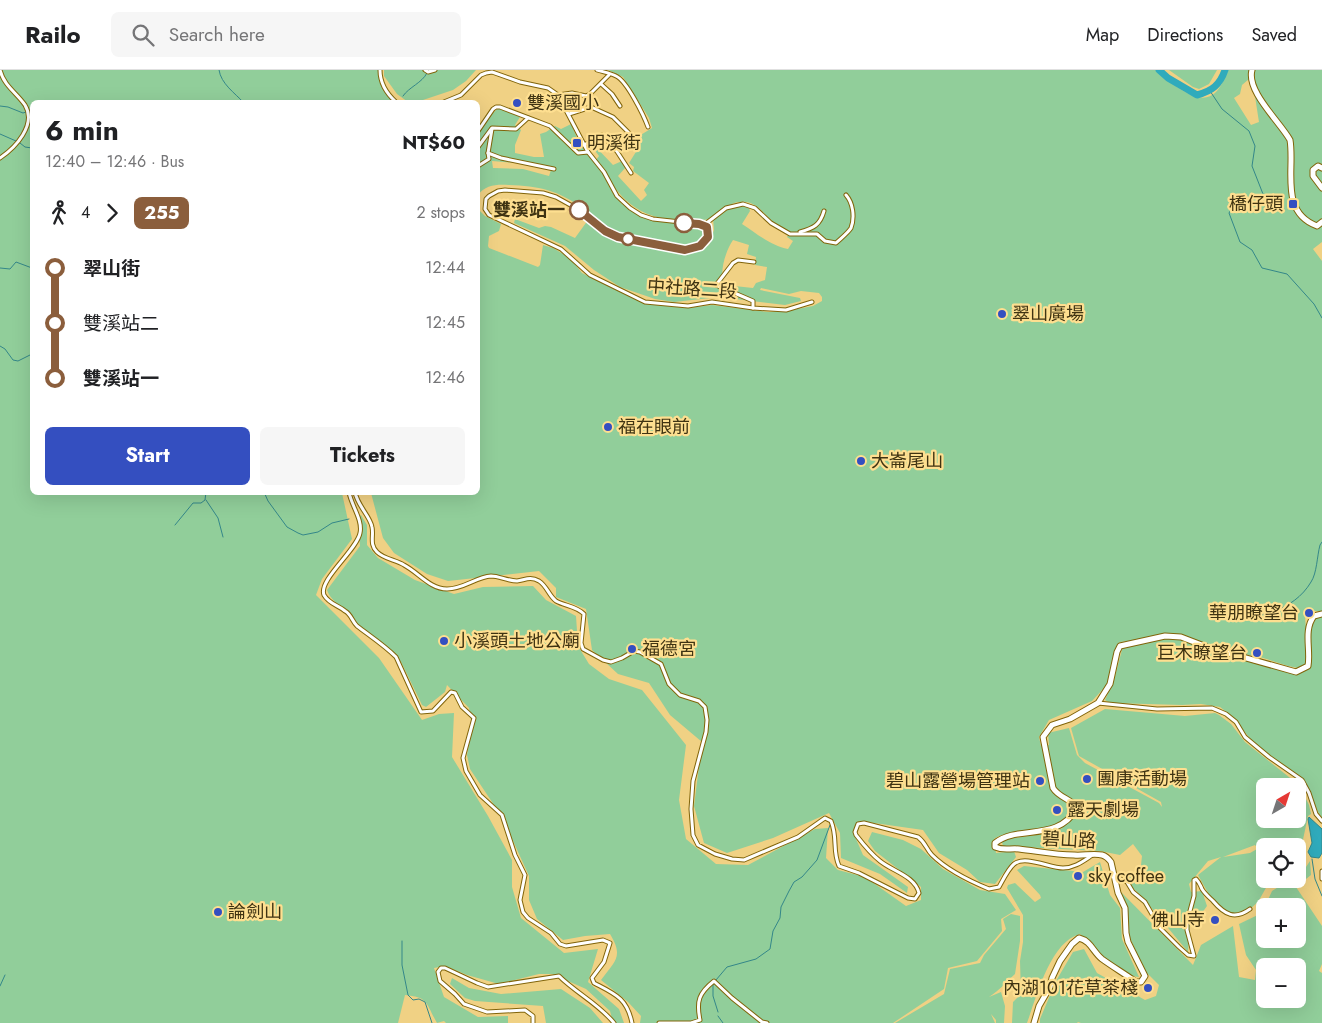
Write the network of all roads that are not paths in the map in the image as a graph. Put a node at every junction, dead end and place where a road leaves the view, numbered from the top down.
1 (0, 70) edge
2 (380, 70) edge
3 (425, 70) edge
4 (435, 70) edge
5 (597, 70) edge
6 (1252, 70) edge
7 (494, 71) edge
8 (609, 75) junction
9 (601, 84) junction
10 (558, 96) junction
11 (394, 100) edge
12 (449, 100) edge
13 (620, 106) dead end
14 (569, 114) junction
15 (528, 118) junction
16 (648, 127) dead end
17 (480, 128) edge
18 (492, 128) junction
19 (635, 139) dead end
20 (480, 144) edge
21 (624, 144) dead end
22 (584, 145) junction
23 (616, 150) junction
24 (588, 152) junction
25 (488, 153) junction
26 (0, 158) edge
27 (480, 165) edge
28 (1322, 168) edge
29 (554, 169) dead end
30 (630, 173) dead end
31 (1322, 188) edge
32 (846, 195) dead end
33 (824, 211) dead end
34 (1322, 222) edge
35 (704, 225) junction
36 (798, 233) junction
37 (754, 262) dead end
38 (812, 302) dead end
39 (753, 308) junction
40 (350, 495) edge
41 (356, 495) edge
42 (1322, 614) edge
43 (1098, 703) junction
44 (1322, 820) edge
45 (1091, 855) junction
46 (1322, 871) edge
47 (1114, 876) junction
48 (1322, 880) edge
49 (1250, 909) dead end
50 (533, 1023) edge
51 (614, 1023) edge
52 (632, 1023) edge
53 (659, 1023) edge
54 (767, 1023) edge
55 (1034, 1023) edge

1 - 26 street
2 - 11 street
3 - 4 street
5 - 8 street
6 - 34 street
7 - 10 street
7 - 12 street
8 - 9 street
8 - 16 street
9 - 10 street
9 - 13 street
10 - 14 street
14 - 19 street
14 - 22 street
15 - 17 street
15 - 18 street
15 - 24 street
18 - 20 street
18 - 25 street
21 - 23 street
22 - 23 street
22 - 24 street
23 - 30 street
24 - 35 street
25 - 27 street
25 - 29 street
28 - 31 street
32 - 36 street
33 - 36 street
35 - 36 street
35 - 39 street, 中社路二段
37 - 39 street
38 - 39 street, 中社路二段
40 - 52 street
41 - 45 street
42 - 43 street, 碧山路
43 - 44 street
43 - 45 street, 碧山路
45 - 47 street, 碧山路
46 - 48 street
47 - 49 street
47 - 55 street, 碧山路
50 - 51 street
53 - 54 street

